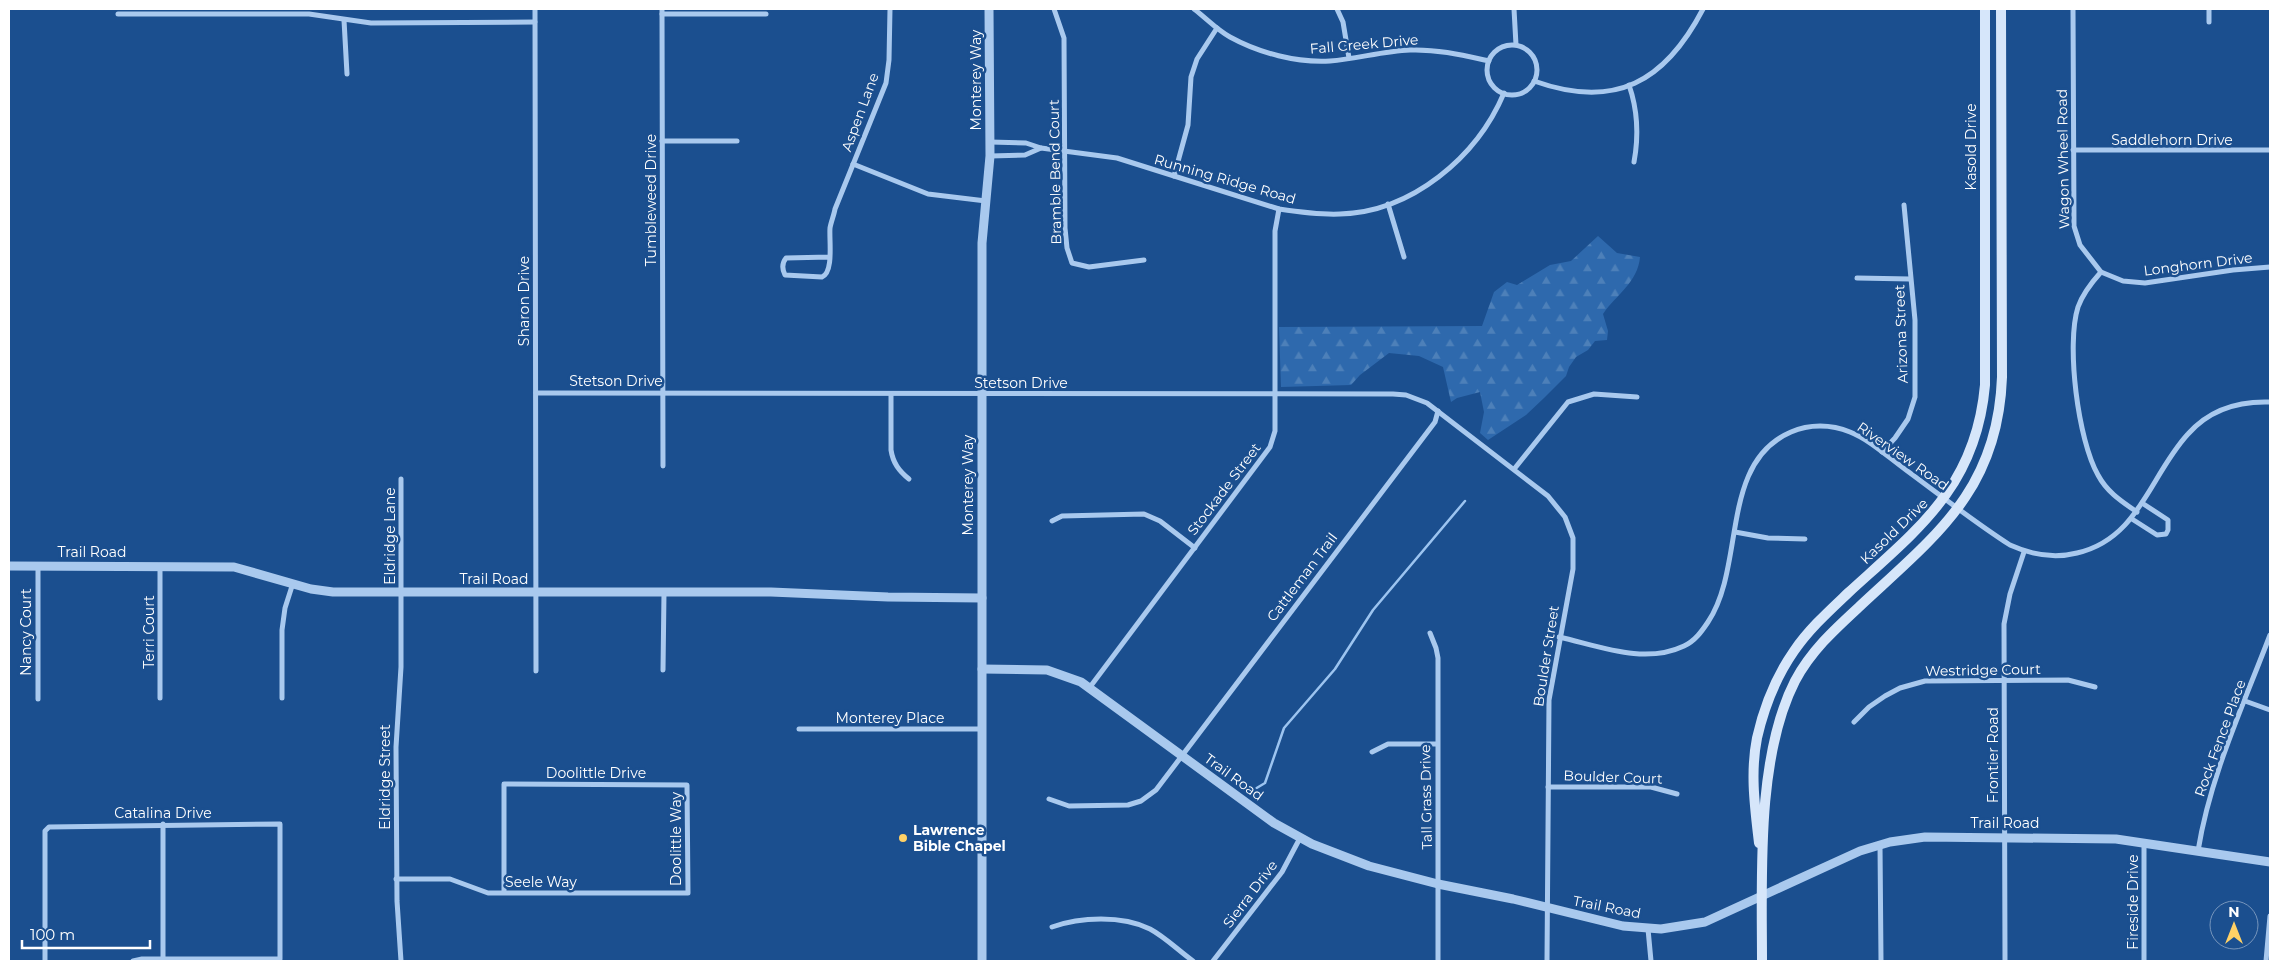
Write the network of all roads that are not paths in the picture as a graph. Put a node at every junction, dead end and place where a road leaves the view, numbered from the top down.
1 (535, 9) edge
2 (890, 9) edge
3 (989, 9) edge
4 (1054, 9) edge
5 (1194, 9) edge
6 (1337, 9) edge
7 (1514, 9) edge
8 (1703, 9) edge
9 (1985, 9) edge
10 (2001, 9) edge
11 (2073, 9) edge
12 (2209, 9) edge
13 (662, 11) edge
14 (118, 14) dead end
15 (766, 14) dead end
16 (344, 20) junction
17 (534, 22) junction
18 (2209, 22) dead end
19 (1217, 28) junction
20 (1516, 45) junction
21 (1349, 58) junction
22 (1489, 61) junction
23 (347, 74) dead end
24 (1534, 81) junction
25 (1629, 85) junction
26 (1504, 93) junction
27 (662, 141) junction
28 (737, 141) dead end
29 (990, 142) junction
30 (1042, 148) junction
31 (1064, 150) junction
32 (2073, 150) junction
33 (2270, 150) edge
34 (990, 156) junction
35 (1634, 162) dead end
36 (853, 164) junction
37 (1174, 176) junction
38 (986, 202) junction
39 (1388, 204) junction
40 (1904, 205) dead end
41 (1279, 209) junction
42 (829, 257) junction
43 (1404, 257) dead end
44 (1144, 260) dead end
45 (2270, 267) edge
46 (2101, 272) junction
47 (1857, 278) dead end
48 (1910, 279) junction
49 (536, 392) junction
50 (663, 392) junction
51 (891, 394) junction
52 (983, 394) junction
53 (1275, 394) junction
54 (1637, 397) dead end
55 (2270, 402) edge
56 (1438, 411) junction
57 (1490, 450) joint
58 (1882, 452) junction
59 (663, 466) dead end
60 (1515, 468) junction
61 (401, 479) dead end
62 (909, 480) dead end
63 (1945, 499) junction
64 (2142, 503) junction
65 (1958, 508) junction
66 (2137, 512) junction
67 (2132, 519) junction
68 (1052, 522) dead end
69 (1735, 532) junction
70 (1805, 539) dead end
71 (1194, 548) junction
72 (2024, 552) junction
73 (160, 565) junction
74 (9, 566) edge
75 (38, 566) junction
76 (293, 583) junction
77 (535, 593) junction
78 (402, 594) junction
79 (664, 594) junction
80 (982, 598) junction
81 (1430, 634) dead end
82 (2270, 635) edge
83 (1559, 637) junction
84 (982, 669) junction
85 (663, 670) dead end
86 (536, 671) dead end
87 (2004, 680) junction
88 (1090, 687) junction
89 (2095, 687) dead end
90 (160, 698) dead end
91 (282, 698) dead end
92 (38, 699) dead end
93 (2245, 701) junction
94 (2270, 710) edge
95 (1854, 722) dead end
96 (799, 729) dead end
97 (982, 729) junction
98 (1436, 744) junction
99 (1372, 752) dead end
100 (1181, 755) junction
101 (687, 784) joint
102 (1548, 787) junction
103 (1677, 794) dead end
104 (1049, 799) dead end
105 (163, 824) junction
106 (2004, 837) junction
107 (1300, 838) junction
108 (2144, 843) junction
109 (1880, 845) junction
110 (2198, 851) junction
111 (2270, 862) edge
112 (1762, 864) junction
113 (396, 879) junction
114 (1438, 884) junction
115 (504, 893) junction
116 (688, 893) joint
117 (1762, 896) junction
118 (1548, 908) junction
119 (2270, 916) edge
120 (1052, 927) dead end
121 (1648, 928) junction
122 (163, 958) junction
123 (45, 961) edge
124 (132, 961) edge
125 (401, 961) edge
126 (982, 961) edge
127 (1193, 961) edge
128 (1213, 961) edge
129 (1438, 961) edge
130 (1548, 961) edge
131 (1651, 961) edge
132 (1762, 961) edge
133 (1881, 961) edge
134 (2004, 961) edge
135 (2144, 961) edge
136 (2266, 961) edge

1 - 17 street, Sharon Drive
2 - 36 street, Aspen Lane
3 - 29 street, Monterey Way
4 - 31 street, Bramble Bend Court
5 - 19 street, Fall Creek Drive
6 - 21 street
7 - 20 street
8 - 25 street
9 - 63 main road, Kasold Drive
10 - 65 main road, Kasold Drive
11 - 32 street, Wagon Wheel Road
12 - 18 street
13 - 15 street
13 - 27 street, Tumbleweed Drive
14 - 16 street
16 - 17 street
16 - 23 street
17 - 49 street, Sharon Drive
19 - 21 street, Fall Creek Drive
19 - 37 street
20 - 22 street
20 - 24 street
21 - 22 street, Fall Creek Drive
22 - 26 street
24 - 25 street
24 - 26 street
25 - 35 street
26 - 39 street, Running Ridge Road
27 - 28 street
27 - 50 street, Tumbleweed Drive
29 - 30 street, Running Ridge Road
29 - 34 street, Monterey Way
30 - 31 street, Running Ridge Road
30 - 34 street, Running Ridge Road
31 - 37 street, Running Ridge Road
31 - 44 street, Bramble Bend Court
32 - 33 street, Saddlehorn Drive
32 - 46 street, Wagon Wheel Road
34 - 38 street, Monterey Way
36 - 38 street, Aspen Lane
36 - 42 street, Aspen Lane
37 - 41 street, Running Ridge Road
38 - 52 street, Monterey Way
39 - 41 street, Running Ridge Road
39 - 43 street
40 - 48 street, Arizona Street
41 - 53 street, Stockade Street
42 - 42 street, Aspen Lane
45 - 46 street, Longhorn Drive
46 - 66 street
47 - 48 street
48 - 58 street, Arizona Street
49 - 50 street, Stetson Drive
49 - 77 street, Sharon Drive
50 - 51 street, Stetson Drive
50 - 59 street, Tumbleweed Drive
51 - 52 street, Stetson Drive
51 - 62 street
52 - 53 street, Stetson Drive
52 - 80 street, Monterey Way
53 - 56 street, Stetson Drive
53 - 71 street, Stockade Street
54 - 60 street
55 - 64 street, Riverview Road
56 - 57 street, Stetson Drive
56 - 100 street, Cattleman Trail
57 - 60 street, Boulder Street
58 - 63 street, Riverview Road
58 - 69 street, Riverview Road
60 - 83 street, Boulder Street
61 - 78 street, Eldridge Lane
63 - 65 street, Riverview Road
63 - 112 main road, Kasold Drive
64 - 66 street, Riverview Road
64 - 67 street
65 - 72 street, Riverview Road
65 - 112 main road, Kasold Drive
66 - 67 street, Riverview Road
67 - 72 street, Riverview Road
68 - 71 street
69 - 70 street
69 - 83 street, Riverview Road
71 - 88 street, Stockade Street
72 - 87 street, Frontier Road
73 - 75 street, Trail Road
73 - 76 street, Trail Road
73 - 90 street, Terri Court
74 - 75 street, Trail Road
75 - 92 street, Nancy Court
76 - 78 street, Trail Road
76 - 91 street
77 - 78 street, Trail Road
77 - 79 street, Trail Road
77 - 86 street, Sharon Drive
78 - 113 street, Eldridge Street
79 - 80 street, Trail Road
79 - 85 street
80 - 84 street, Monterey Way
81 - 98 street, Tall Grass Drive
82 - 93 street, Rock Fence Place
83 - 102 street, Boulder Street
84 - 88 street, Trail Road
84 - 97 street, Monterey Way
87 - 89 street, Westridge Court
87 - 95 street, Westridge Court
87 - 106 street, Frontier Road
88 - 100 street, Trail Road
93 - 94 street
93 - 110 street, Rock Fence Place
96 - 97 street, Monterey Place
97 - 126 street, Monterey Way
98 - 99 street
98 - 114 street, Tall Grass Drive
100 - 104 street, Cattleman Trail
100 - 107 street, Trail Road
101 - 115 street, Doolittle Drive
101 - 116 street, Doolittle Way
102 - 103 street, Boulder Court
102 - 118 street, Boulder Street
105 - 122 street
105 - 122 street, Catalina Drive
105 - 123 street, Catalina Drive
106 - 108 street, Trail Road
106 - 109 street, Trail Road
106 - 134 street, Frontier Road
107 - 114 street, Trail Road
107 - 128 street, Sierra Drive
108 - 110 street, Trail Road
108 - 135 street, Fireside Drive
109 - 117 street, Trail Road
109 - 133 street
110 - 111 street, Trail Road
112 - 117 main road, Kasold Drive
113 - 115 street, Seele Way
113 - 125 street, Eldridge Street
114 - 118 street, Trail Road
114 - 129 street, Tall Grass Drive
115 - 116 street, Seele Way
117 - 121 street, Trail Road
117 - 132 main road, Kasold Drive
118 - 121 street, Trail Road
118 - 130 street, Boulder Street
119 - 136 street
120 - 127 street
121 - 131 street
122 - 124 street

